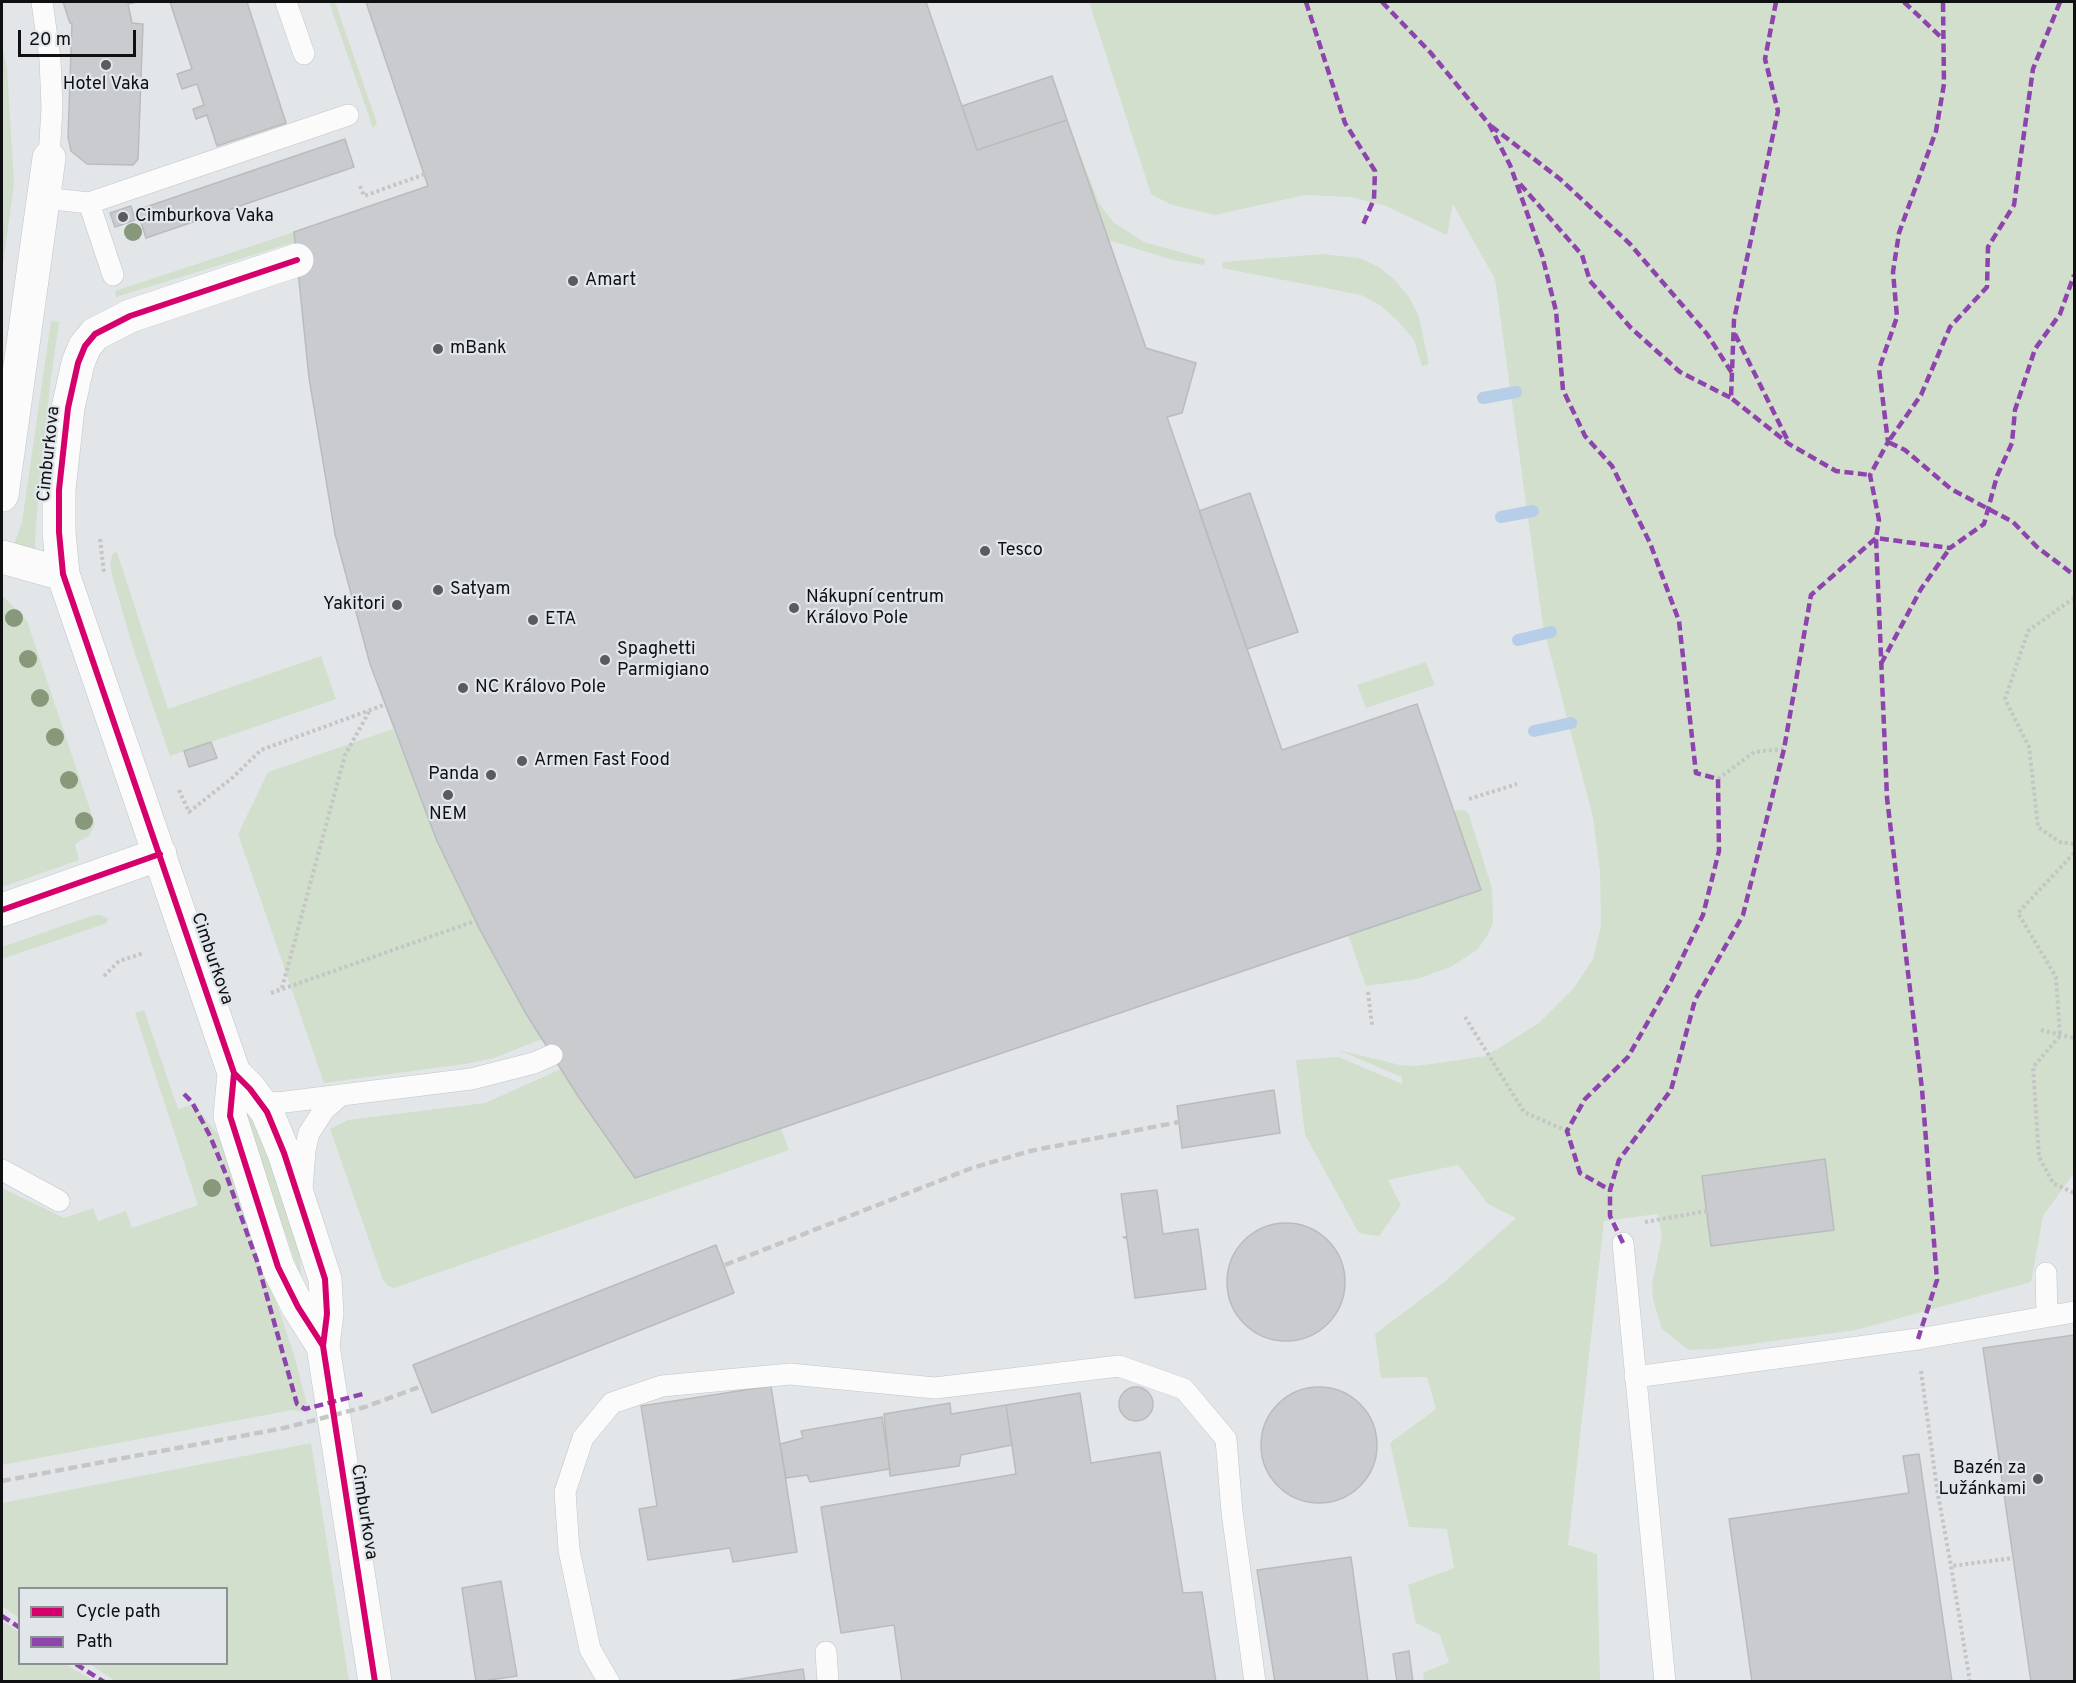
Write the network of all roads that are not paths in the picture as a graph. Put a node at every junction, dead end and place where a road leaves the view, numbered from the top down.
1 (42, 2) edge
2 (286, 2) edge
3 (304, 54) dead end
4 (348, 114) dead end
5 (49, 158) joint
6 (44, 198) junction
7 (89, 203) junction
8 (297, 260) dead end
9 (113, 275) dead end
10 (2, 495) edge
11 (2, 557) edge
12 (63, 574) junction
13 (160, 854) junction
14 (2, 910) edge
15 (552, 1055) dead end
16 (234, 1073) junction
17 (341, 1095) junction
18 (259, 1101) junction
19 (2, 1170) edge
20 (59, 1201) dead end
21 (302, 1211) junction
22 (1623, 1243) road end
23 (2046, 1273) dead end
24 (2074, 1312) edge
25 (2047, 1316) junction
26 (323, 1346) junction
27 (1635, 1377) junction
28 (826, 1652) dead end
29 (375, 1682) edge
30 (609, 1682) edge
31 (828, 1682) edge
32 (1255, 1682) edge
33 (1665, 1682) edge

1 - 5 lane
2 - 3 lane
4 - 7 lane
5 - 6 street
6 - 7 lane
6 - 10 street
7 - 9 lane
8 - 12 street, Cimburkova
11 - 12 street
12 - 13 street, Cimburkova
13 - 14 street
13 - 16 street, Cimburkova
15 - 17 lane
16 - 18 street, Cimburkova
16 - 26 street, Cimburkova
17 - 18 lane
17 - 21 lane
18 - 21 street, Cimburkova
19 - 20 lane
21 - 26 street, Cimburkova
22 - 27 lane
23 - 25 lane
24 - 25 lane
25 - 27 lane
26 - 29 street, Cimburkova
27 - 33 lane
28 - 31 lane
30 - 32 lane

